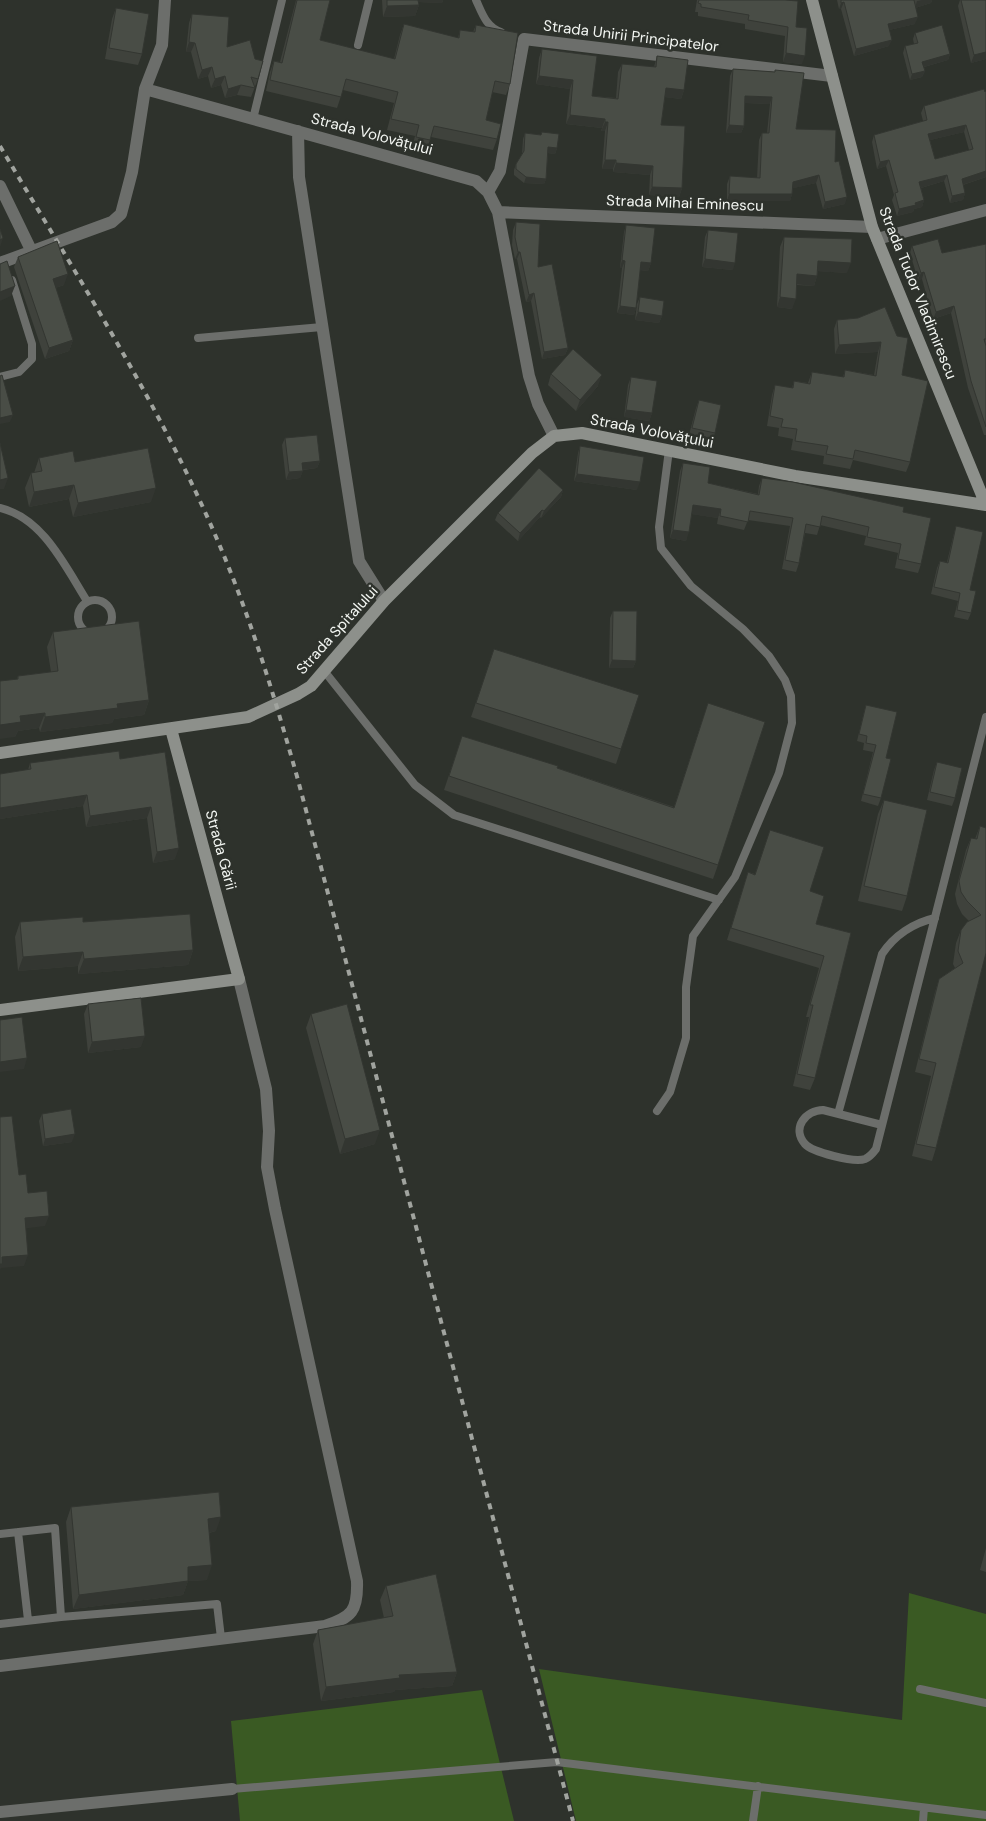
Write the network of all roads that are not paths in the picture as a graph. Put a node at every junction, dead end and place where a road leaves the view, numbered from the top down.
1 (165, 0) edge
2 (282, 0) edge
3 (369, 0) edge
4 (476, 0) edge
5 (812, 0) edge
6 (517, 37) junction
7 (358, 45) dead end
8 (832, 76) junction
9 (145, 89) junction
10 (253, 119) junction
11 (298, 131) junction
12 (0, 186) edge
13 (488, 192) junction
14 (986, 210) edge
15 (498, 212) junction
16 (874, 233) junction
17 (32, 252) junction
18 (3, 262) edge
19 (322, 327) junction
20 (198, 338) dead end
21 (0, 377) edge
22 (554, 436) junction
23 (669, 450) junction
24 (986, 505) edge
25 (0, 508) edge
26 (87, 601) junction
27 (384, 601) junction
28 (325, 672) junction
29 (986, 717) edge
30 (171, 729) junction
31 (0, 753) edge
32 (718, 900) junction
33 (935, 918) junction
34 (239, 979) junction
35 (0, 1010) edge
36 (657, 1111) dead end
37 (838, 1114) junction
38 (882, 1125) junction
39 (18, 1532) junction
40 (0, 1534) edge
41 (61, 1618) junction
42 (28, 1620) junction
43 (0, 1624) edge
44 (221, 1638) junction
45 (0, 1666) edge
46 (920, 1690) dead end
47 (986, 1703) edge
48 (758, 1786) junction
49 (232, 1789) joint
50 (924, 1808) junction
51 (0, 1812) edge
52 (986, 1815) edge
53 (753, 1821) edge
54 (923, 1821) edge

1 - 9 street
2 - 10 lane
3 - 7 lane
4 - 6 lane
5 - 8 main road, Strada Tudor Vladimirescu
6 - 8 street, Strada Unirii Principatelor
6 - 13 street, Strada Unirii Principatelor
8 - 16 main road, Strada Tudor Vladimirescu
9 - 10 street, Strada Volovățului
9 - 17 street
10 - 11 street, Strada Volovățului
11 - 13 street, Strada Volovățului
11 - 19 street, Strada Volovățului
12 - 17 street
13 - 15 street, Strada Volovățului
14 - 16 street, Strada Mihai Eminescu
15 - 16 street, Strada Mihai Eminescu
15 - 22 street, Strada Volovățului
16 - 24 main road, Strada Tudor Vladimirescu
17 - 18 street
18 - 21 lane
19 - 20 lane
19 - 27 street, Strada Volovățului
22 - 23 main road, Strada Volovățului
22 - 27 main road, Strada Spitalului
23 - 24 main road, Strada Volovățului
23 - 32 lane
25 - 26 lane
26 - 26 lane
27 - 28 main road, Strada Spitalului
28 - 30 main road, Strada Spitalului
28 - 32 lane
29 - 33 lane
30 - 31 main road, Strada Spitalului
30 - 34 main road, Strada Gării
32 - 36 lane
33 - 37 lane
33 - 38 lane
34 - 35 main road
34 - 44 street, Strada Gării
37 - 38 lane
37 - 38 lane
39 - 40 lane
39 - 41 lane
39 - 42 lane
41 - 42 lane
41 - 44 lane
42 - 43 lane
44 - 45 street, Strada Gării
46 - 47 lane
48 - 49 lane
48 - 50 lane
48 - 53 lane
49 - 51 street
50 - 52 lane
50 - 54 lane

